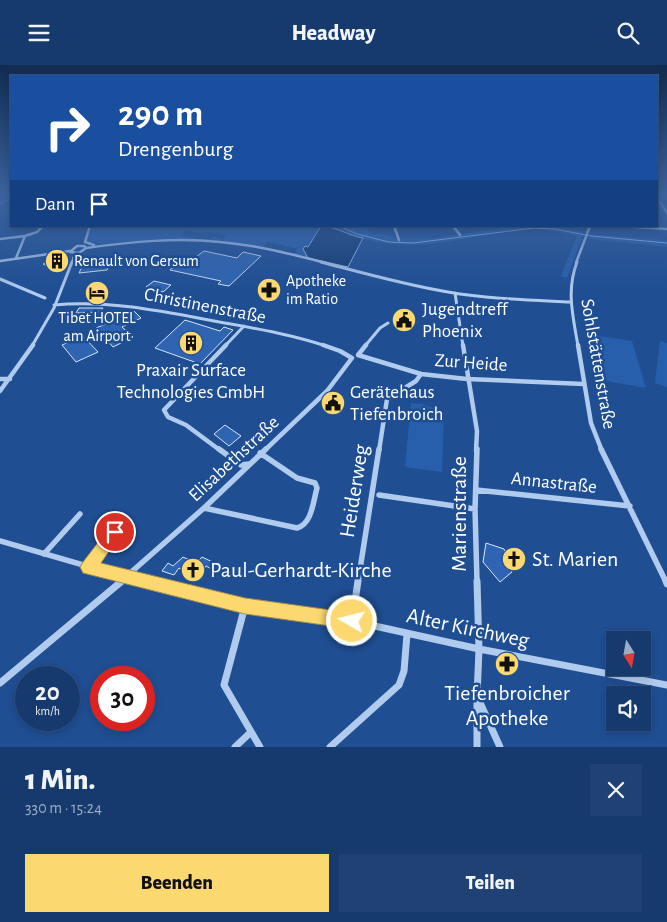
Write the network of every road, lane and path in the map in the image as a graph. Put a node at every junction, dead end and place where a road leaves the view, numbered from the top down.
1 (40, 229) edge
2 (89, 229) edge
3 (89, 229) edge
4 (395, 229) edge
5 (455, 229) edge
6 (589, 229) edge
7 (460, 235) dead end
8 (24, 236) junction
9 (0, 239) edge
10 (399, 240) dead end
11 (115, 244) junction
12 (80, 246) junction
13 (86, 248) junction
14 (70, 251) junction
15 (77, 253) junction
16 (16, 258) junction
17 (0, 261) edge
18 (0, 279) edge
19 (455, 293) junction
20 (45, 298) dead end
21 (570, 302) junction
22 (54, 305) junction
23 (388, 323) dead end
24 (244, 326) junction
25 (350, 355) junction
26 (358, 355) junction
27 (421, 374) junction
28 (0, 379) edge
29 (10, 379) junction
30 (467, 379) junction
31 (584, 384) junction
32 (0, 391) edge
33 (260, 453) junction
34 (250, 463) junction
35 (476, 490) junction
36 (379, 495) dead end
37 (630, 505) junction
38 (204, 508) junction
39 (475, 509) junction
40 (80, 514) dead end
41 (115, 532) dead end
42 (0, 541) edge
43 (44, 554) junction
44 (88, 567) junction
45 (125, 578) junction
46 (667, 584) edge
47 (245, 606) junction
48 (352, 621) junction
49 (406, 634) junction
50 (480, 649) junction
51 (0, 683) edge
52 (667, 685) edge
53 (477, 696) junction
54 (251, 732) junction
55 (235, 747) edge
56 (260, 747) edge
57 (330, 747) edge
58 (477, 747) edge
59 (500, 747) edge

1 - 8 street
2 - 11 street
3 - 12 street
4 - 10 street
5 - 7 street
6 - 21 street, Sohlstättenstraße
8 - 9 street
8 - 16 street
11 - 13 street
11 - 19 street
12 - 13 street
12 - 14 street
13 - 15 street
14 - 15 street
14 - 16 street
15 - 22 street
16 - 17 street
18 - 20 street
19 - 21 street
19 - 30 street, Marienstraße
21 - 31 street, Sohlstättenstraße
22 - 24 street, Christinenstraße
22 - 29 street
23 - 26 street
24 - 25 street, Christinenstraße
24 - 34 street
25 - 26 street
25 - 33 street, Elisabethstraße
26 - 27 street, Zur Heide
27 - 30 street, Zur Heide
27 - 48 street, Heiderweg
28 - 29 street
29 - 32 street
30 - 31 street, Zur Heide
30 - 35 street, Marienstraße
31 - 37 street, Sohlstättenstraße
33 - 34 street, Elisabethstraße
33 - 38 street
34 - 38 street, Elisabethstraße
35 - 37 street, Annastraße
35 - 39 street, Marienstraße
36 - 39 street
37 - 46 street, Sohlstättenstraße
38 - 45 street, Elisabethstraße
39 - 50 street, Marienstraße
40 - 43 street
41 - 44 street
42 - 43 street, Alter Kirchweg
43 - 44 street, Alter Kirchweg
44 - 45 street, Alter Kirchweg
45 - 47 street, Alter Kirchweg
45 - 51 street, Elisabethstraße
47 - 48 street, Alter Kirchweg
47 - 54 street
48 - 49 street, Alter Kirchweg
49 - 50 street, Alter Kirchweg
49 - 57 street
50 - 52 street, Alter Kirchweg
50 - 53 street, Marienstraße
53 - 58 street, Marienstraße
53 - 59 street
54 - 55 street
54 - 56 street

